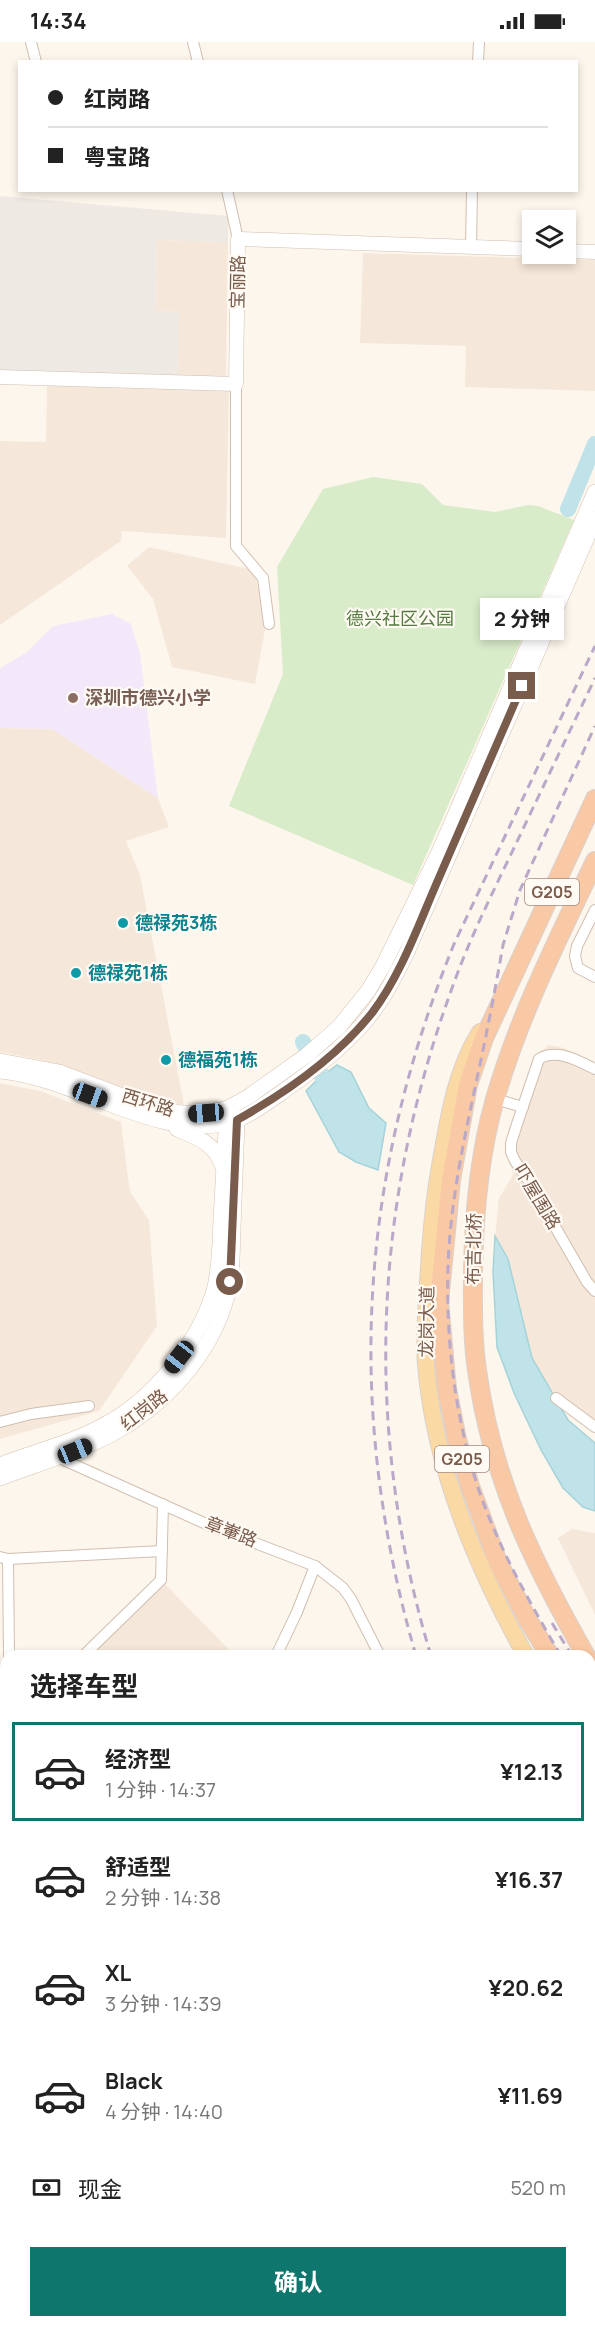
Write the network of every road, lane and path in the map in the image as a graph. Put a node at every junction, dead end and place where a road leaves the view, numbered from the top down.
1 (32, 42) edge
2 (193, 42) edge
3 (478, 42) edge
4 (36, 60) edge
5 (198, 60) edge
6 (478, 60) edge
7 (227, 192) edge
8 (472, 192) edge
9 (238, 239) junction
10 (471, 247) junction
11 (522, 249) edge
12 (576, 251) edge
13 (595, 252) edge
14 (0, 377) edge
15 (236, 384) junction
16 (595, 492) edge
17 (595, 519) edge
18 (269, 624) dead end
19 (595, 799) edge
20 (595, 861) edge
21 (595, 910) edge
22 (595, 977) edge
23 (508, 985) junction
24 (325, 1050) junction
25 (0, 1061) edge
26 (595, 1069) edge
27 (0, 1071) edge
28 (495, 1099) junction
29 (523, 1107) junction
30 (230, 1117) junction
31 (154, 1119) junction
32 (456, 1154) joint
33 (224, 1174) junction
34 (444, 1245) joint
35 (429, 1265) junction
36 (595, 1291) edge
37 (439, 1302) junction
38 (556, 1398) dead end
39 (89, 1406) dead end
40 (0, 1422) edge
41 (595, 1427) edge
42 (57, 1457) junction
43 (1, 1467) edge
44 (163, 1504) junction
45 (162, 1551) junction
46 (4, 1558) edge
47 (315, 1566) junction
48 (9, 1650) edge
49 (89, 1650) edge
50 (279, 1650) edge
51 (377, 1650) edge
52 (523, 1650) edge
53 (546, 1650) edge
54 (583, 1650) edge

1 - 4 street
2 - 5 street
3 - 6 street
7 - 9 street
8 - 10 street
9 - 10 street, 宝丽路
9 - 15 street, 宝丽路
10 - 11 street, 宝丽路
12 - 13 street
14 - 15 street
15 - 18 street
16 - 24 main road
17 - 24 main road
19 - 23 highway, 龙岗大道 / G205
20 - 28 highway, G205
21 - 22 street
23 - 32 highway, 龙岗大道 / G205
23 - 35 main road, 龙岗大道
24 - 30 main road
25 - 30 main road, 西环路
26 - 29 street, 吓屋围路
27 - 31 main road, 西环路
28 - 29 street
28 - 54 highway, 布吉北桥 / G205
29 - 36 street, 吓屋围路
30 - 31 main road, 西环路
30 - 33 main road, 红岗路
30 - 42 main road, 红岗路
31 - 33 main road
32 - 34 highway, 布吉北桥 / G205
33 - 43 main road, 红岗路
34 - 37 highway, 龙岗大道 / G205
35 - 37 highway
35 - 52 main road, 龙岗大道
37 - 53 highway, 龙岗大道 / G205
38 - 41 street
39 - 40 street
42 - 43 main road, 红岗路
42 - 44 street, 章輋路
44 - 45 street
44 - 47 street, 章輋路
45 - 46 street
45 - 49 street
46 - 48 street
47 - 50 street
47 - 51 street, 章輋路

